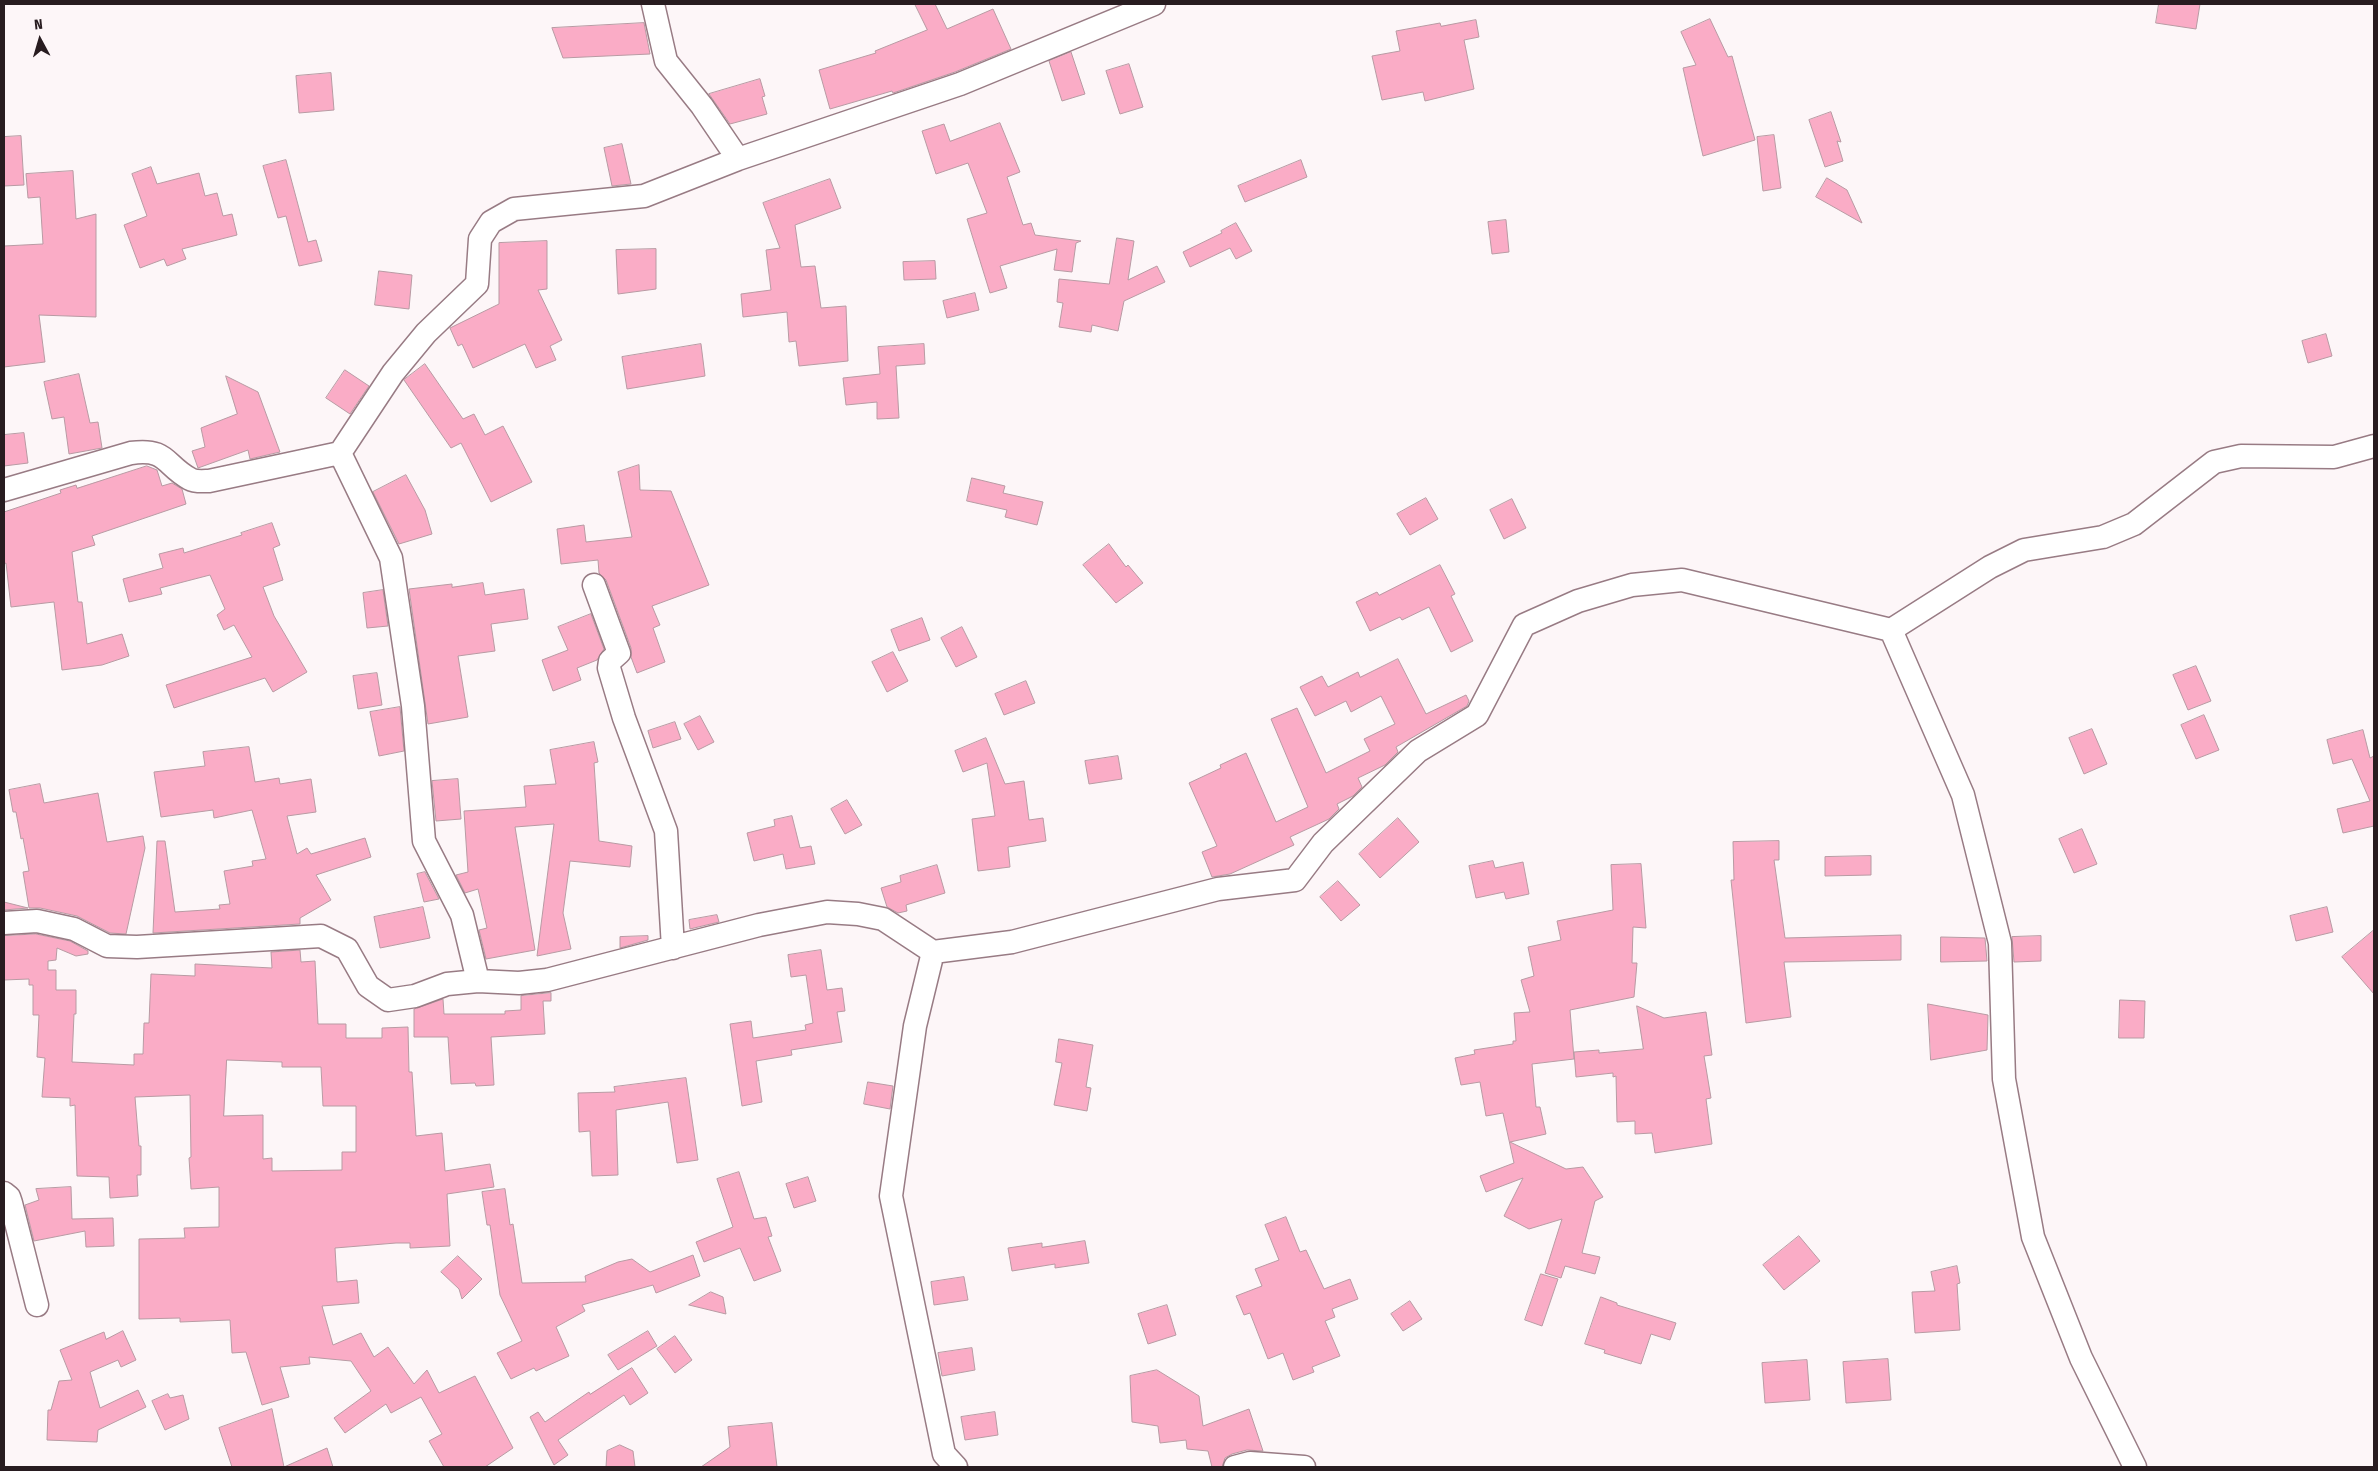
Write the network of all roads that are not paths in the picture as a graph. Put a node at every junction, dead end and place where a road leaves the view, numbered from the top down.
1 (653, 4) edge
2 (1154, 4) edge
3 (738, 159) junction
4 (2374, 446) edge
5 (340, 454) junction
6 (4, 490) edge
7 (594, 585) dead end
8 (1892, 630) junction
9 (4, 923) edge
10 (673, 948) junction
11 (933, 952) junction
12 (478, 981) junction
13 (4, 1193) edge
14 (38, 1305) dead end
15 (956, 1467) edge
16 (1235, 1467) edge
17 (1304, 1467) edge
18 (2135, 1467) edge

1 - 3 street
2 - 3 street
3 - 5 street
4 - 8 street
5 - 6 street
5 - 12 street
7 - 10 street
8 - 11 street
8 - 18 street
9 - 12 street
10 - 11 street
10 - 12 street
11 - 15 street
13 - 14 street
16 - 17 street

